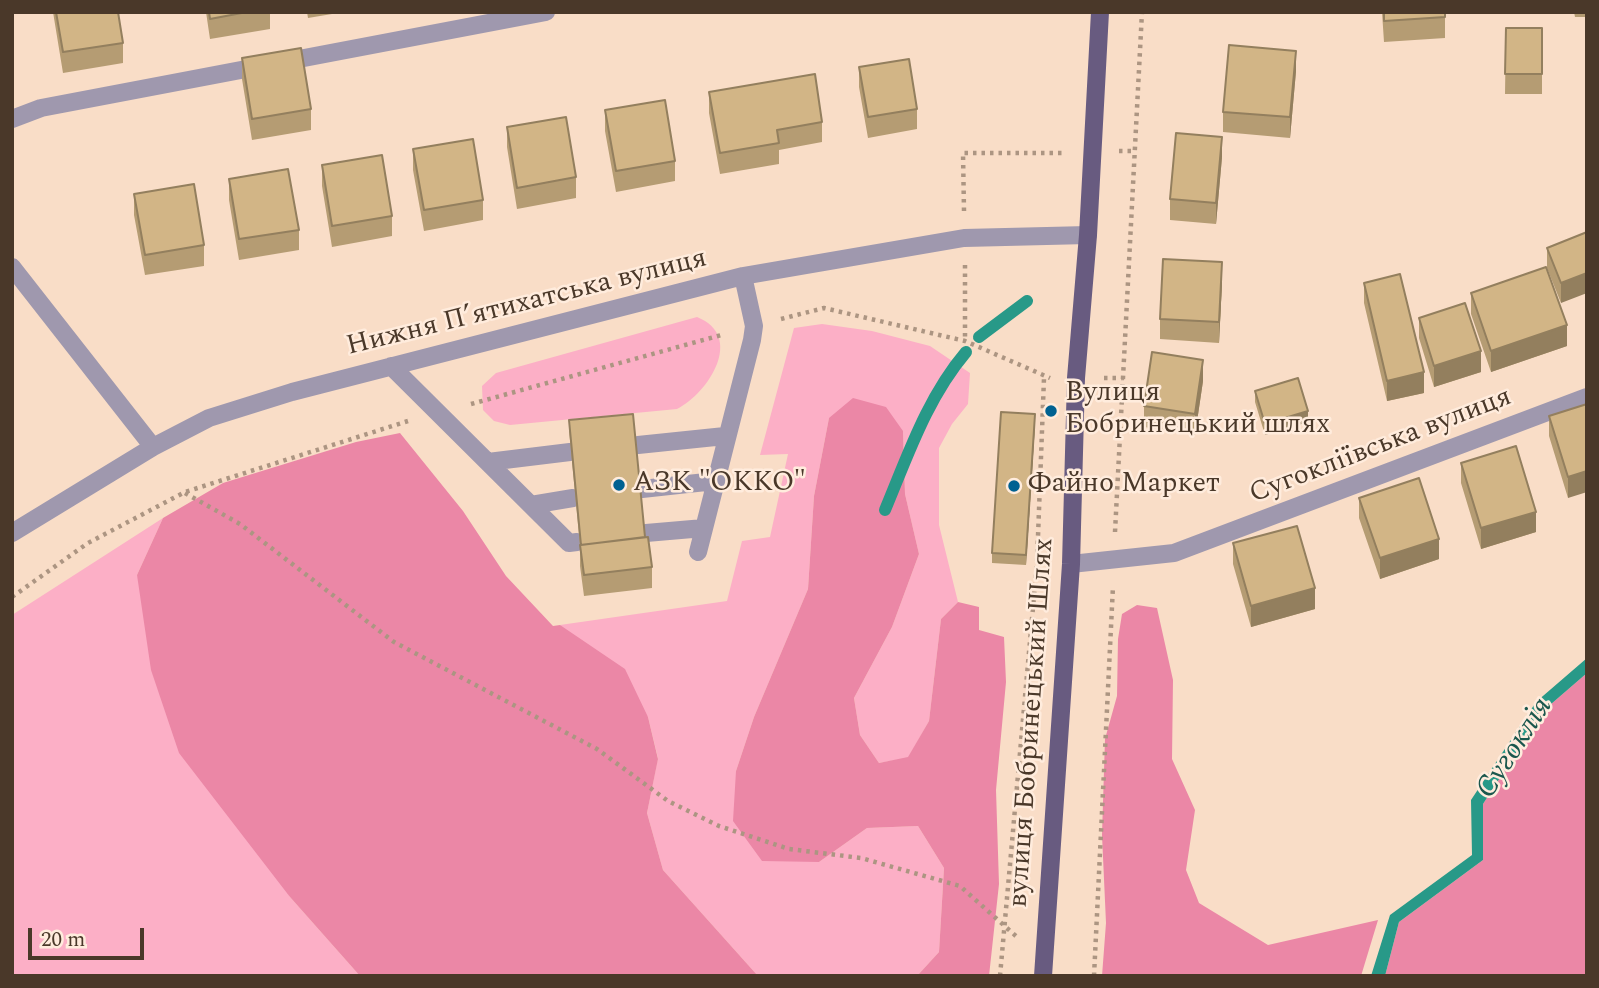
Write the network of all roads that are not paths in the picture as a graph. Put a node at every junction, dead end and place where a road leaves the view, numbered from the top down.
1 (546, 12) edge
2 (1100, 12) edge
3 (12, 119) edge
4 (1088, 236) junction
5 (12, 267) edge
6 (743, 276) junction
7 (391, 366) junction
8 (1587, 397) edge
9 (726, 436) junction
10 (638, 445) edge
11 (153, 447) junction
12 (570, 452) edge
13 (488, 462) junction
14 (715, 481) junction
15 (642, 489) edge
16 (573, 498) edge
17 (531, 505) junction
18 (704, 528) junction
19 (12, 533) edge
20 (646, 534) edge
21 (578, 542) edge
22 (698, 552) dead end
23 (1070, 564) junction
24 (1044, 969) edge

1 - 3 street
2 - 4 main road, вулиця Бобринецький Шлях
4 - 6 street, Нижня Пʼятихатська вулиця
4 - 23 main road, вулиця Бобринецький Шлях
5 - 11 street
6 - 7 street, Нижня Пʼятихатська вулиця
6 - 9 street
7 - 11 street, Нижня Пʼятихатська вулиця
7 - 13 street
8 - 23 street, Сугокліївська вулиця
9 - 10 street
9 - 14 street
11 - 19 street, Нижня Пʼятихатська вулиця
12 - 13 street
13 - 17 street
14 - 15 street
14 - 18 street
16 - 17 street
17 - 21 street
18 - 20 street
18 - 22 street
23 - 24 main road, вулиця Бобринецький Шлях

